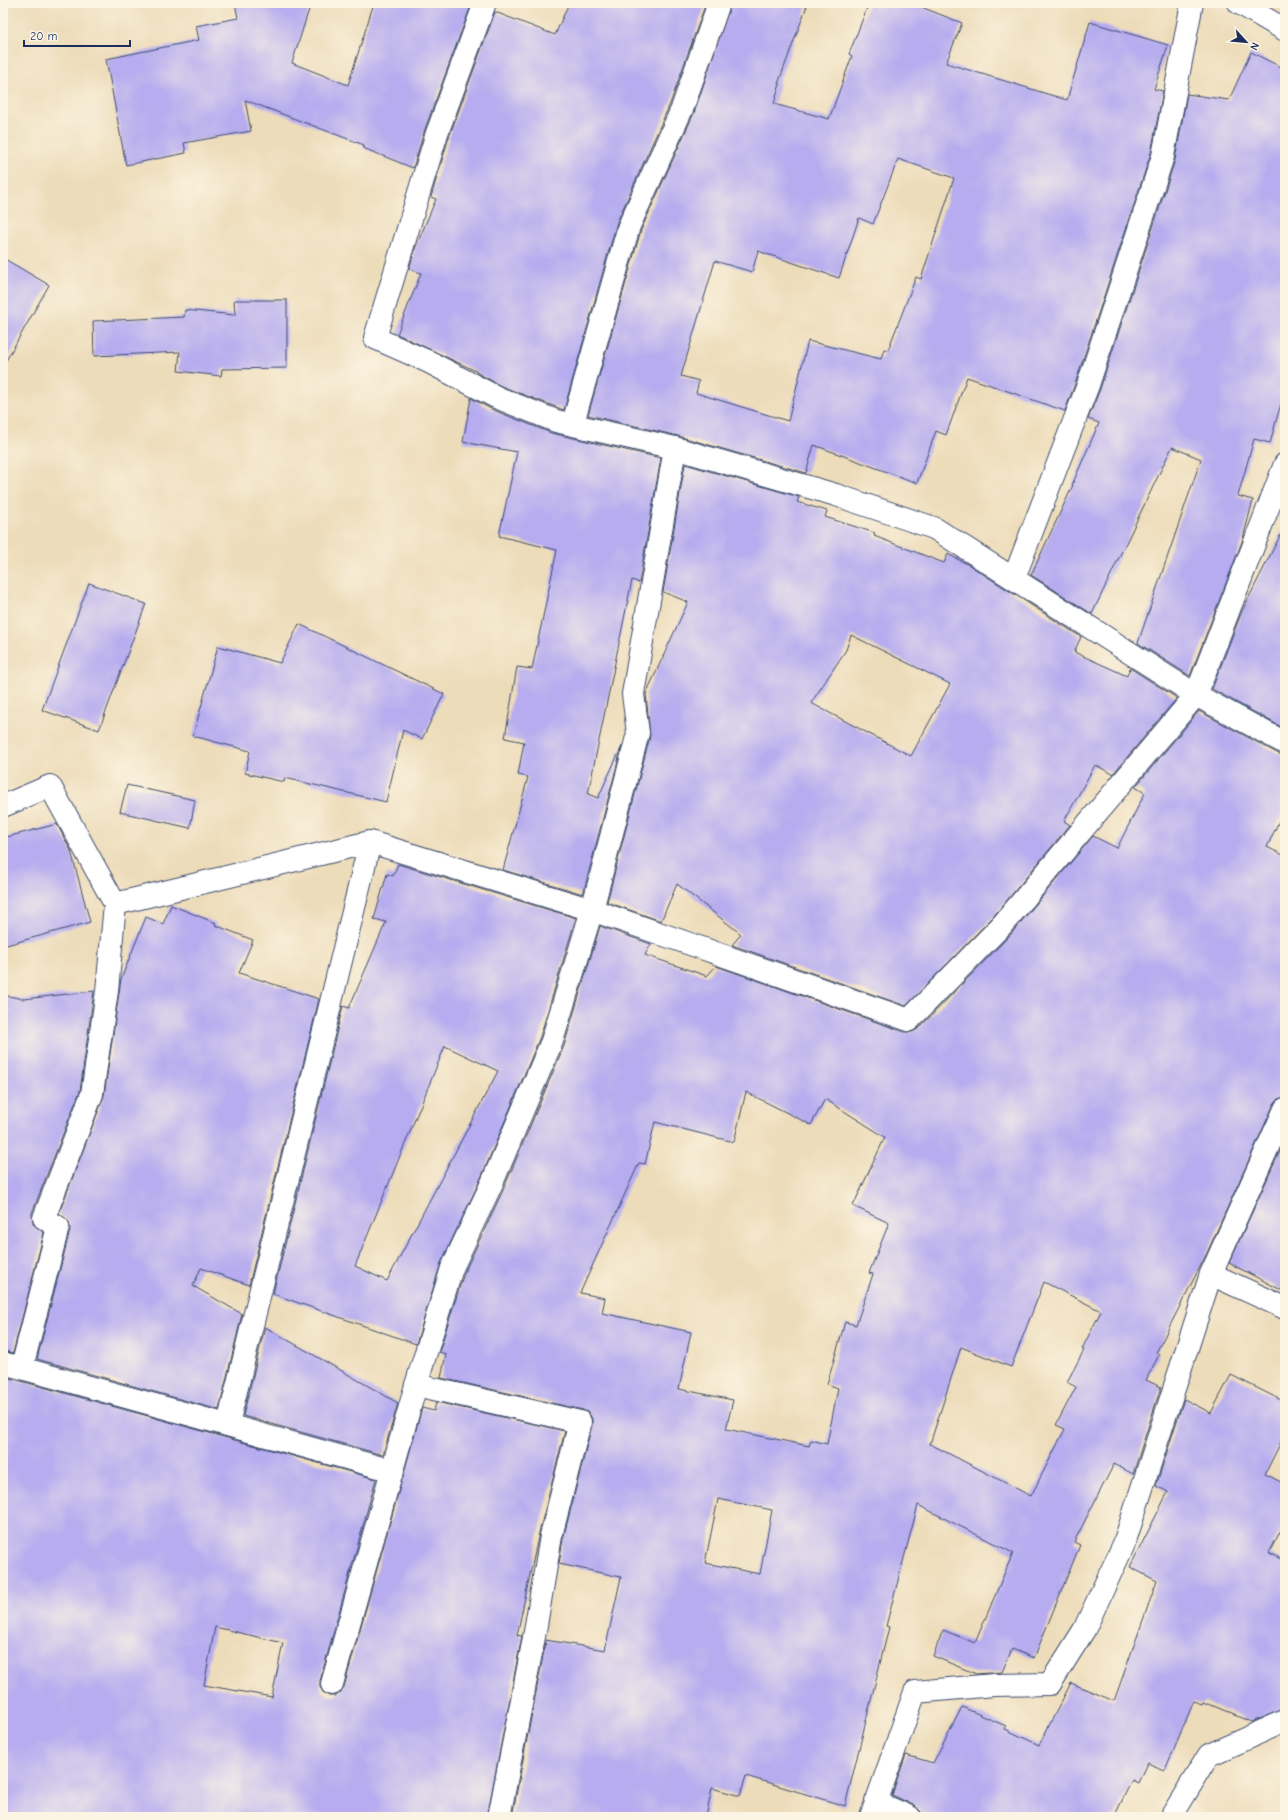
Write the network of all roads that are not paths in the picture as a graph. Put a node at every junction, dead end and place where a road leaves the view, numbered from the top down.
1 (485, 3) edge
2 (719, 3) edge
3 (1192, 3) edge
4 (1244, 4) edge
5 (1285, 30) edge
6 (573, 423) junction
7 (675, 448) junction
8 (1285, 464) edge
9 (1014, 578) junction
10 (1196, 695) junction
11 (1285, 743) edge
12 (3, 806) edge
13 (370, 842) junction
14 (115, 904) junction
15 (592, 910) junction
16 (1285, 1109) edge
17 (1210, 1274) junction
18 (1285, 1308) edge
19 (13, 1365) edge
20 (416, 1385) junction
21 (228, 1424) junction
22 (392, 1471) junction
23 (332, 1684) dead end
24 (1285, 1721) edge
25 (873, 1810) edge
26 (499, 1817) edge
27 (910, 1817) edge
28 (1171, 1817) edge

1 - 6 street
2 - 6 street
3 - 9 street
4 - 5 street
6 - 7 street
7 - 9 street
7 - 15 street
8 - 10 street
9 - 10 street
10 - 11 street
10 - 15 street
12 - 14 street
13 - 14 street
13 - 15 street
13 - 21 street
14 - 19 street
15 - 20 street
16 - 17 street
17 - 18 street
17 - 25 street
19 - 21 street
20 - 22 street
20 - 26 street
21 - 22 street
22 - 23 street
24 - 28 street
25 - 27 street

